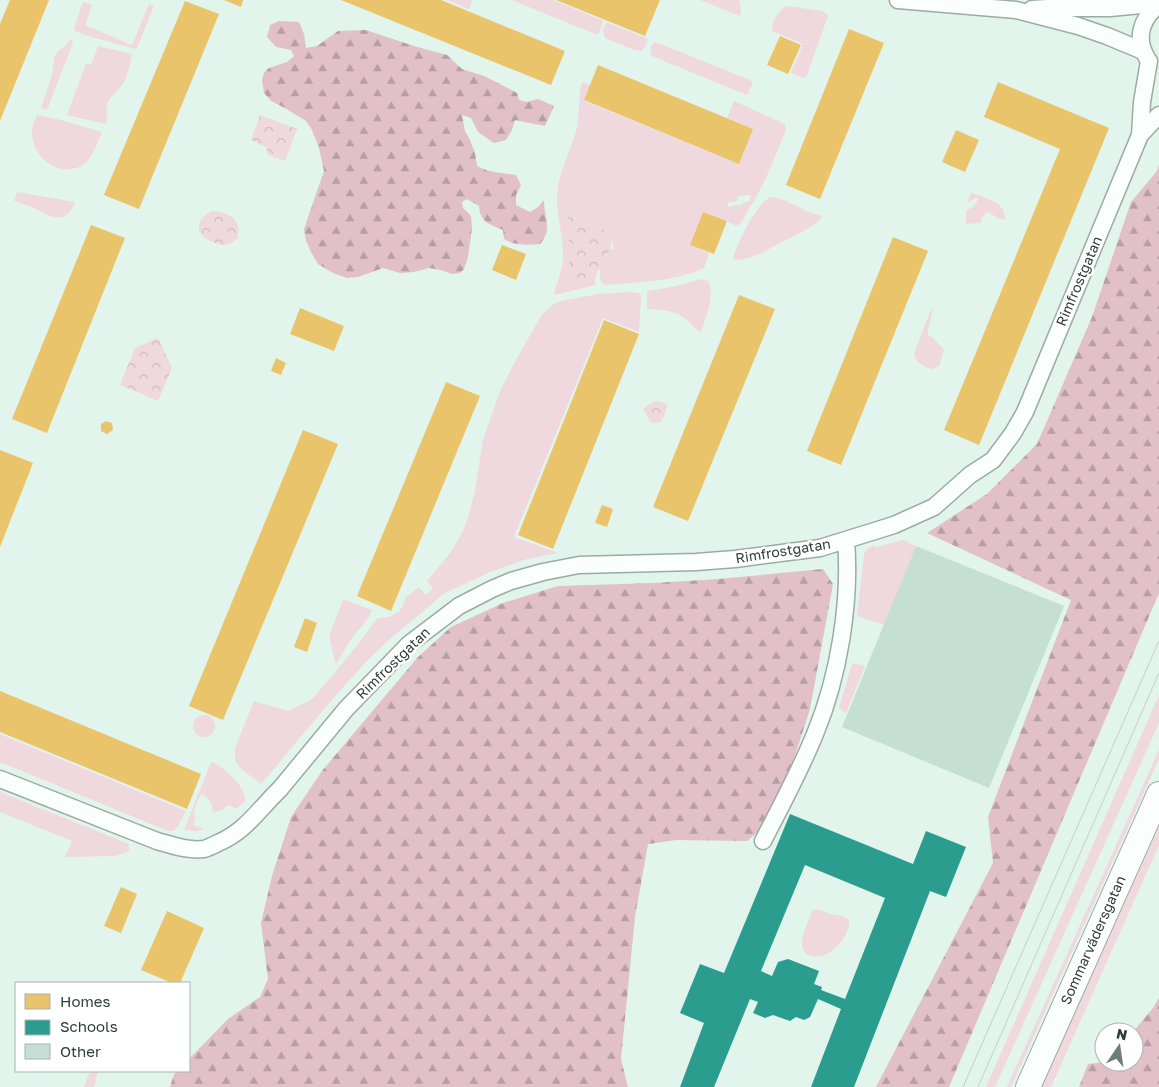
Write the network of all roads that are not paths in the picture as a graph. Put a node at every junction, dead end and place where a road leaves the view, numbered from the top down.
1 (898, 0) edge
2 (1158, 6) edge
3 (1016, 10) junction
4 (1151, 60) edge
5 (1159, 115) edge
6 (1140, 135) junction
7 (846, 540) junction
8 (0, 779) edge
9 (1159, 794) edge
10 (763, 841) dead end
11 (1028, 1087) edge

1 - 3 street
2 - 3 street
2 - 4 street, Rimfrostgatan
3 - 4 street
4 - 6 street, Rimfrostgatan
5 - 6 street, Rimfrostgatan
6 - 7 street, Rimfrostgatan
7 - 8 street, Rimfrostgatan
7 - 10 street, Rimfrostgatan
9 - 11 street, Sommarvädersgatan

